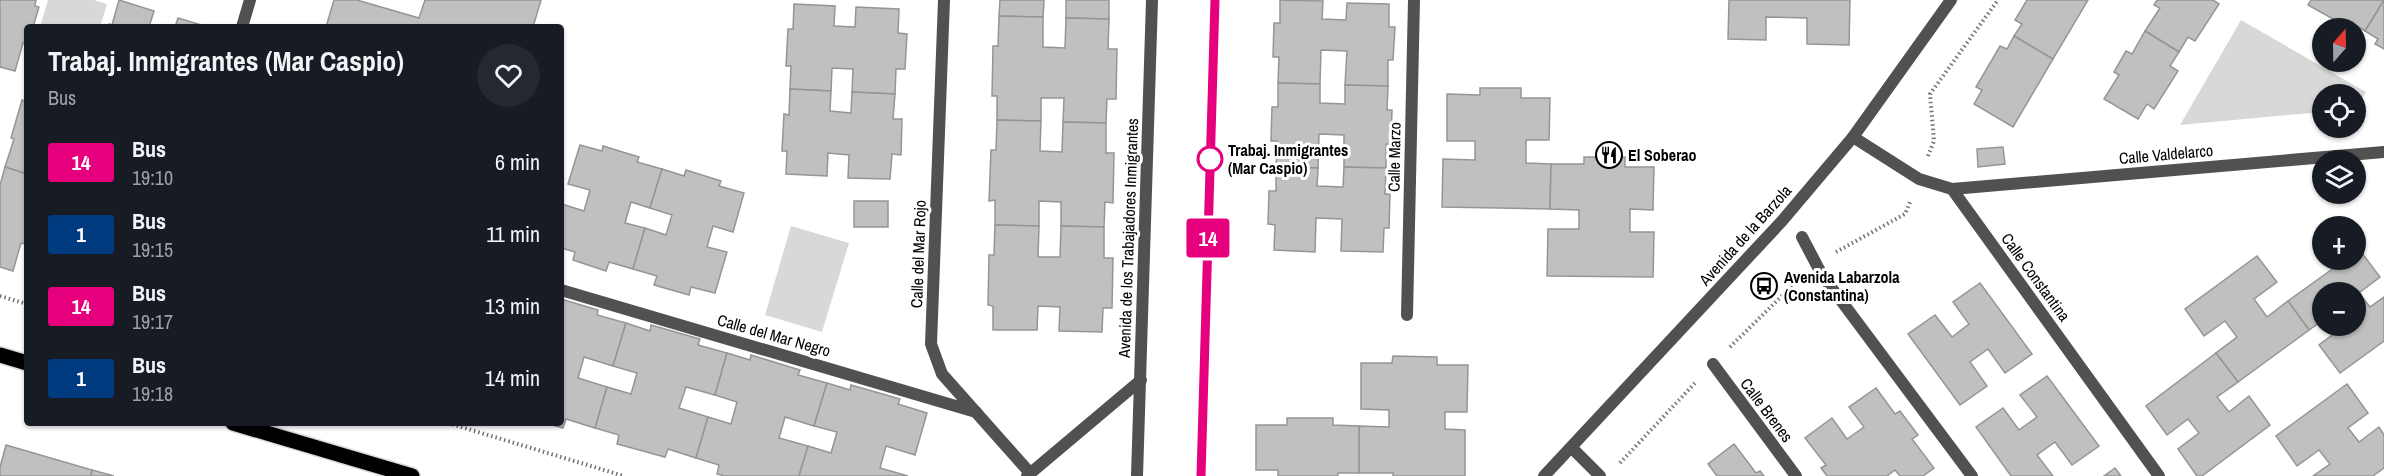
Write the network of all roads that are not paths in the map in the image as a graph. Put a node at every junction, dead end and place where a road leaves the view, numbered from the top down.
1 (250, 0) edge
2 (944, 0) edge
3 (1152, 0) edge
4 (1215, 0) edge
5 (1414, 0) edge
6 (1951, 0) edge
7 (243, 24) edge
8 (1853, 137) junction
9 (2384, 152) edge
10 (1952, 189) junction
11 (1802, 237) dead end
12 (564, 291) edge
13 (1407, 315) dead end
14 (0, 355) edge
15 (24, 362) edge
16 (1713, 364) road end
17 (1141, 380) junction
18 (977, 413) junction
19 (243, 426) edge
20 (1572, 448) junction
21 (1029, 475) edge
22 (412, 476) edge
23 (1137, 476) edge
24 (1201, 476) edge
25 (1544, 476) edge
26 (1600, 476) edge
27 (1796, 476) edge
28 (1972, 476) edge
29 (2159, 476) edge

1 - 7 street
2 - 18 street, Calle del Mar Rojo
3 - 17 street, Avenida de los Trabajadores Inmigrantes
4 - 24 street
5 - 13 street, Calle Marzo
6 - 8 street, Avenida de la Barzola
8 - 10 street
8 - 20 street, Avenida de la Barzola
9 - 10 street, Calle Valdelarco
10 - 29 street, Calle Constantina
11 - 28 street
12 - 18 street, Calle del Mar Negro
14 - 15 main road
16 - 27 street, Calle Brenes
17 - 21 street
17 - 23 street, Avenida de los Trabajadores Inmigrantes
18 - 21 street, Calle del Mar Rojo
19 - 22 main road
20 - 25 street, Avenida de la Barzola
20 - 26 street

